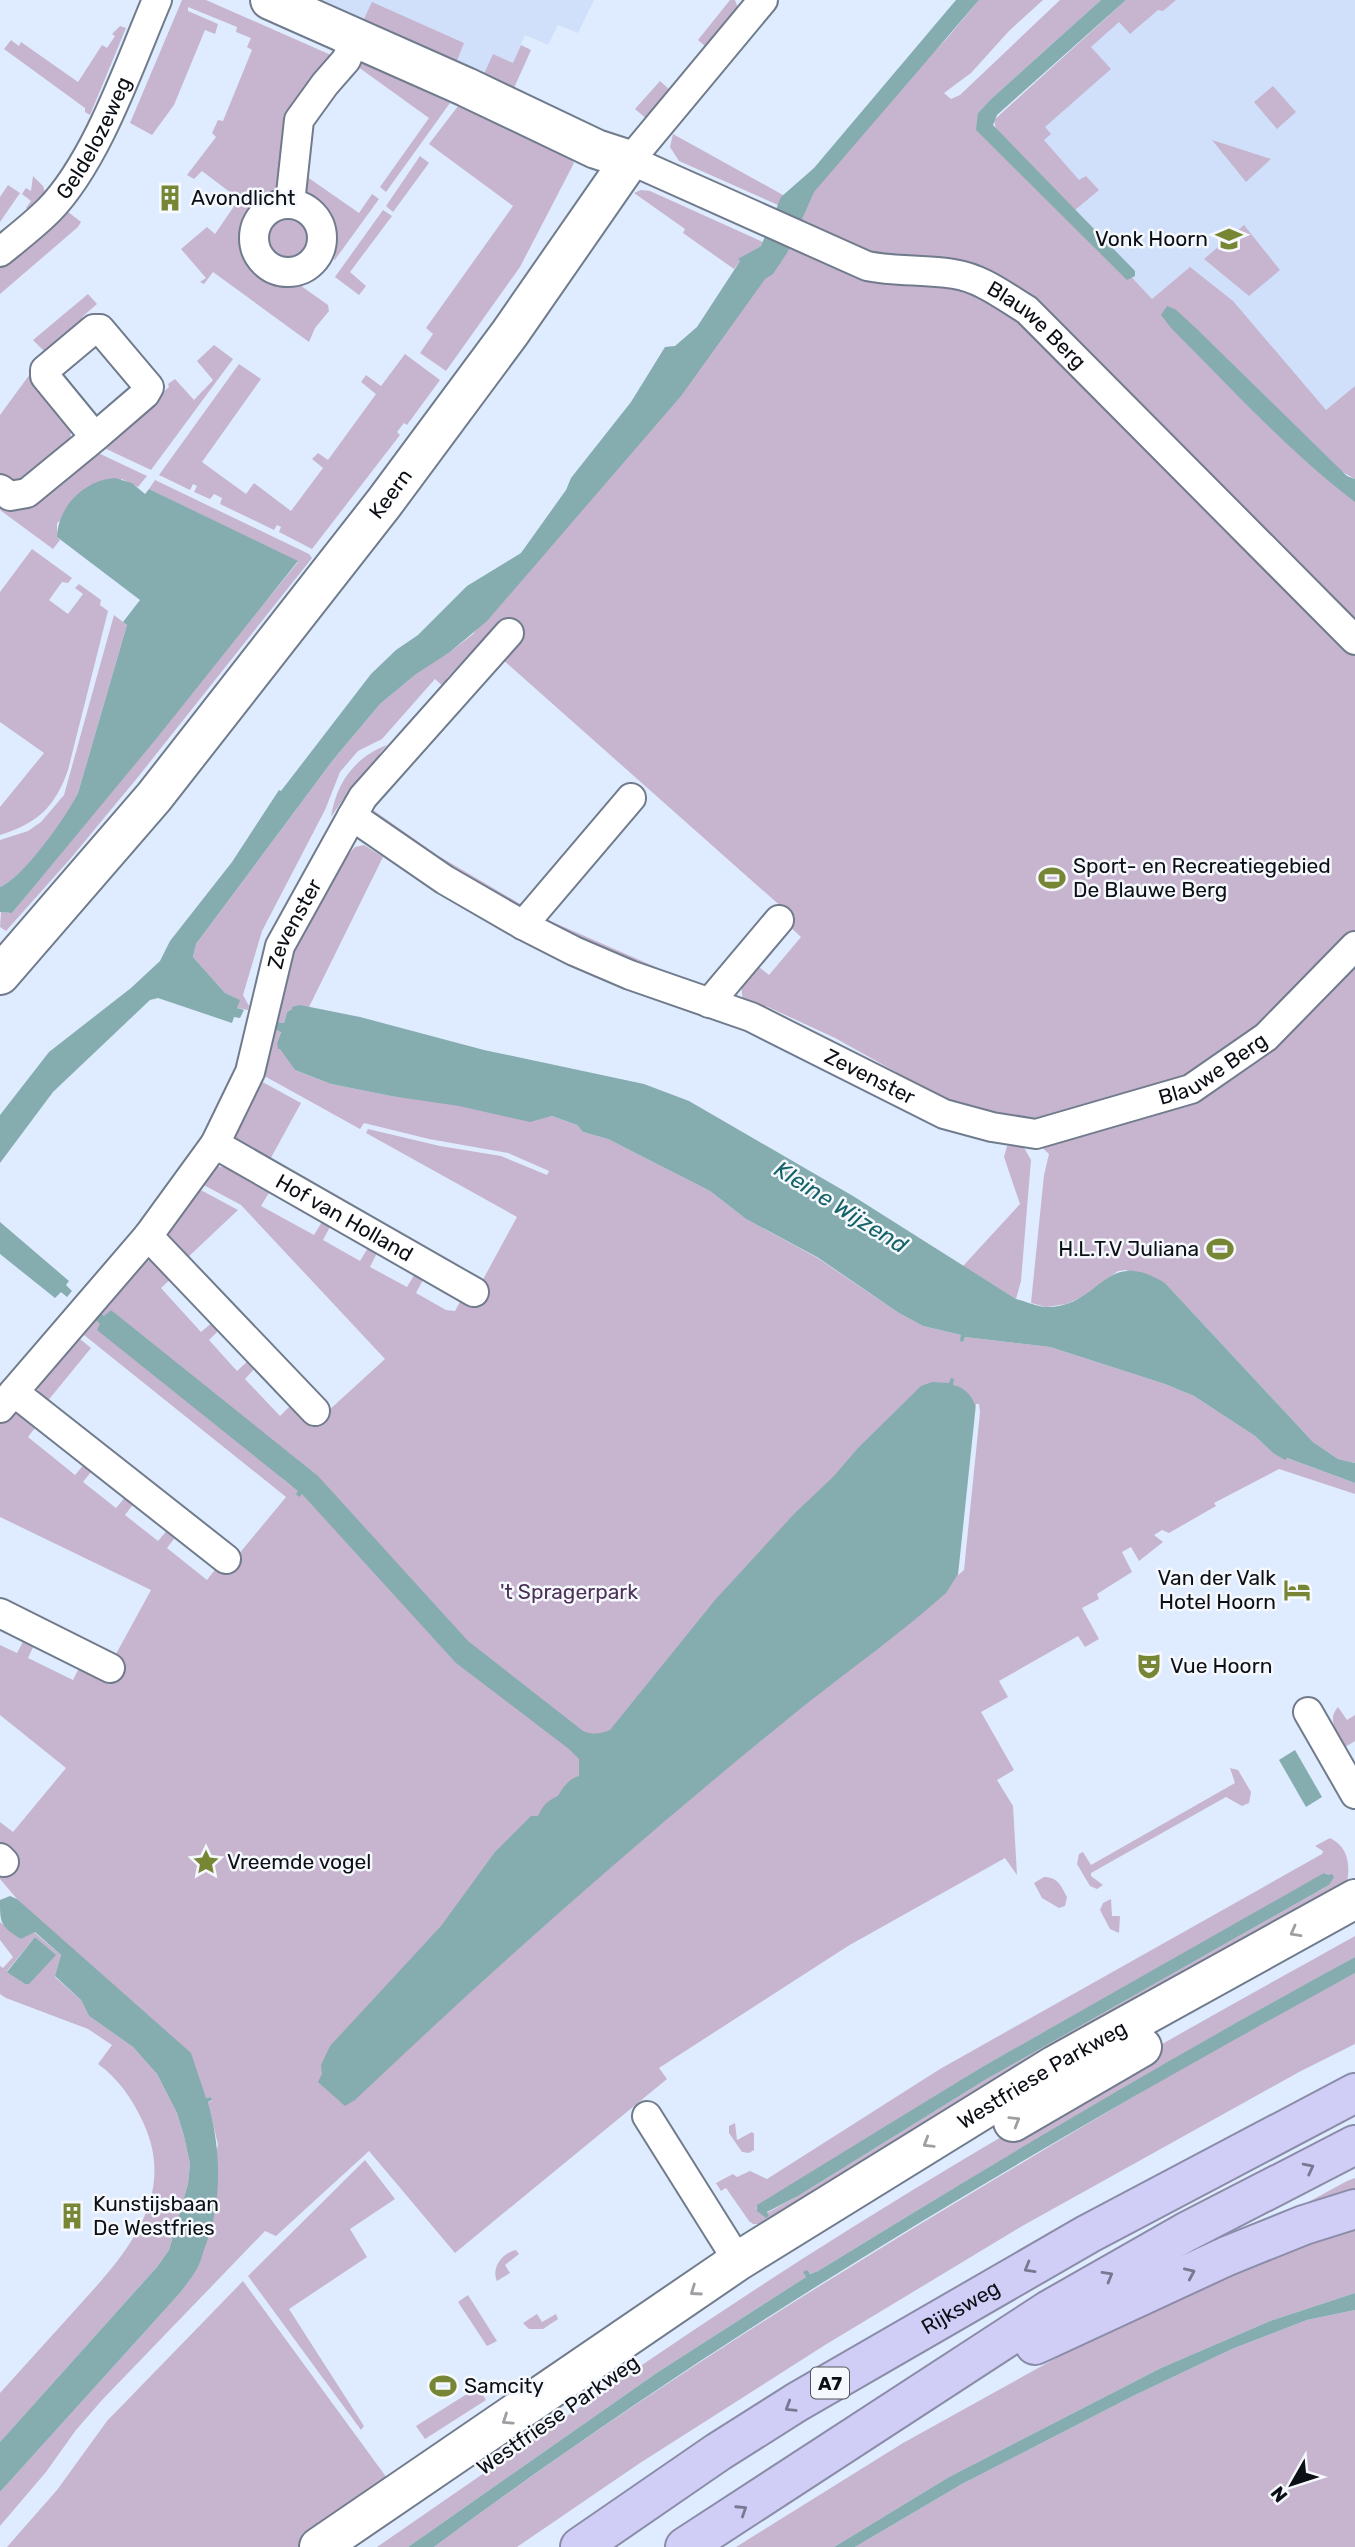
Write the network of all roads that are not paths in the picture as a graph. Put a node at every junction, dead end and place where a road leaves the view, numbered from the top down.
1 (157, 0) edge
2 (270, 0) edge
3 (763, 0) edge
4 (356, 38) junction
5 (630, 160) junction
6 (290, 203) dead end
7 (0, 252) edge
8 (95, 437) dead end
9 (0, 489) edge
10 (509, 633) dead end
11 (1355, 640) edge
12 (631, 798) dead end
13 (352, 816) junction
14 (779, 920) dead end
15 (523, 925) junction
16 (1355, 946) edge
17 (0, 975) edge
18 (709, 1003) junction
19 (1036, 1134) joint
20 (215, 1144) junction
21 (148, 1236) junction
22 (474, 1292) dead end
23 (7, 1400) edge
24 (315, 1411) dead end
25 (226, 1559) dead end
26 (0, 1613) edge
27 (110, 1668) dead end
28 (1308, 1712) dead end
29 (1355, 1794) edge
30 (1355, 1899) edge
31 (1355, 1928) edge
32 (1355, 2064) edge
33 (1355, 2093) edge
34 (647, 2116) dead end
35 (1355, 2145) edge
36 (1355, 2209) edge
37 (1088, 2234) junction
38 (745, 2272) junction
39 (884, 2416) junction
40 (319, 2547) edge
41 (364, 2547) edge
42 (580, 2547) edge
43 (685, 2547) edge

1 - 7 street, Geldelozeweg
2 - 4 street
3 - 5 street, Keern
4 - 5 street
4 - 6 street
5 - 11 street, Blauwe Berg
5 - 17 street, Keern
8 - 9 street
10 - 13 street, Zevenster
12 - 15 street
13 - 15 street, Zevenster
13 - 20 street, Zevenster
14 - 18 street
15 - 18 street, Zevenster
16 - 19 street, Blauwe Berg
18 - 19 street, Zevenster
20 - 21 street
20 - 22 street, Hof van Holland
21 - 23 street
21 - 24 street
23 - 25 street
26 - 27 street
28 - 29 street
30 -> 38 street, Westfriese Parkweg
38 -> 31 street, Westfriese Parkweg
32 - 37 highway, A7
33 - 37 highway, Rijksweg / A7
34 - 38 street
39 -> 35 highway
39 -> 36 highway
37 -> 42 highway, Rijksweg / A7
38 -> 40 street, Westfriese Parkweg
38 - 41 street, Westfriese Parkweg
43 -> 39 highway

